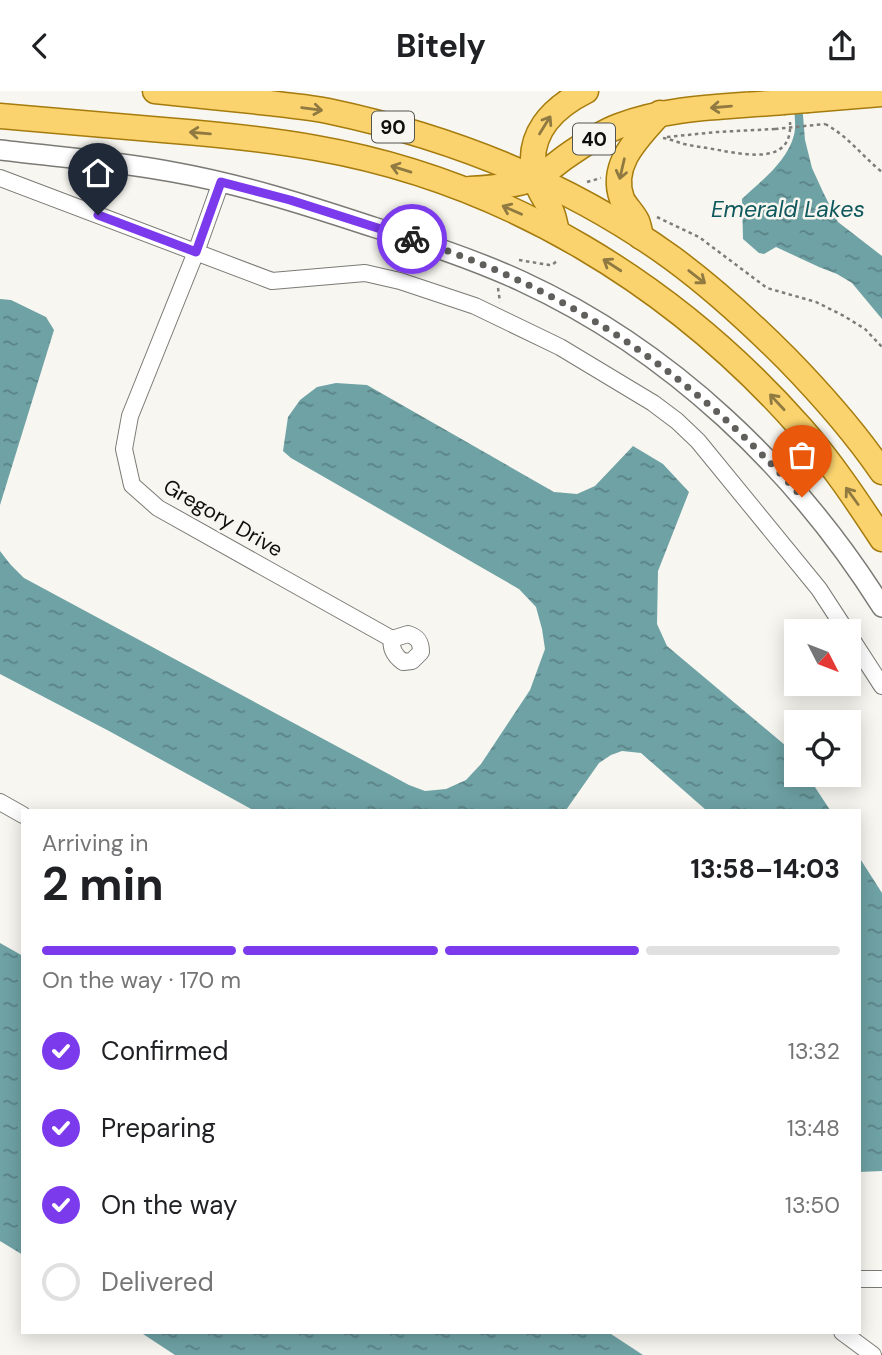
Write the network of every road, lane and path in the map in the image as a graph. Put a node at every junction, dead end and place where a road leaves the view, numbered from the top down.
1 (155, 91) edge
2 (586, 91) edge
3 (882, 94) edge
4 (793, 105) junction
5 (660, 113) junction
6 (0, 116) edge
7 (664, 138) junction
8 (654, 142) dead end
9 (0, 150) edge
10 (882, 172) edge
11 (0, 177) edge
12 (535, 178) junction
13 (221, 182) junction
14 (466, 190) junction
15 (651, 213) dead end
16 (557, 233) junction
17 (641, 237) junction
18 (196, 252) junction
19 (514, 259) dead end
20 (557, 261) dead end
21 (882, 347) edge
22 (882, 473) edge
23 (882, 539) edge
24 (882, 607) edge
25 (839, 619) edge
26 (392, 639) dead end
27 (861, 653) edge
28 (882, 686) edge
29 (0, 802) edge
30 (21, 814) edge
31 (861, 1279) edge
32 (882, 1279) edge
33 (845, 1334) edge
34 (873, 1355) edge

1 -> 12 main road, 90
12 -> 2 main road, 40
3 - 4 main road, 40
4 -> 5 main road, 40
4 - 7 path
5 - 12 main road, 40
5 -> 17 main road
14 -> 6 main road, 90
7 - 8 path
7 - 10 path, bridge
9 - 13 street
11 - 18 street
12 - 14 main road, 40
12 - 16 main road, 40
12 - 17 main road, 90
13 - 18 street, Gregory Drive
13 - 24 street
16 -> 14 main road, 90
15 - 21 path
23 -> 16 main road, 90
17 -> 22 main road, 90
18 - 25 street
18 - 26 street, Gregory Drive
19 - 20 path
27 - 28 street
29 - 30 street
31 - 32 street
33 - 34 street

